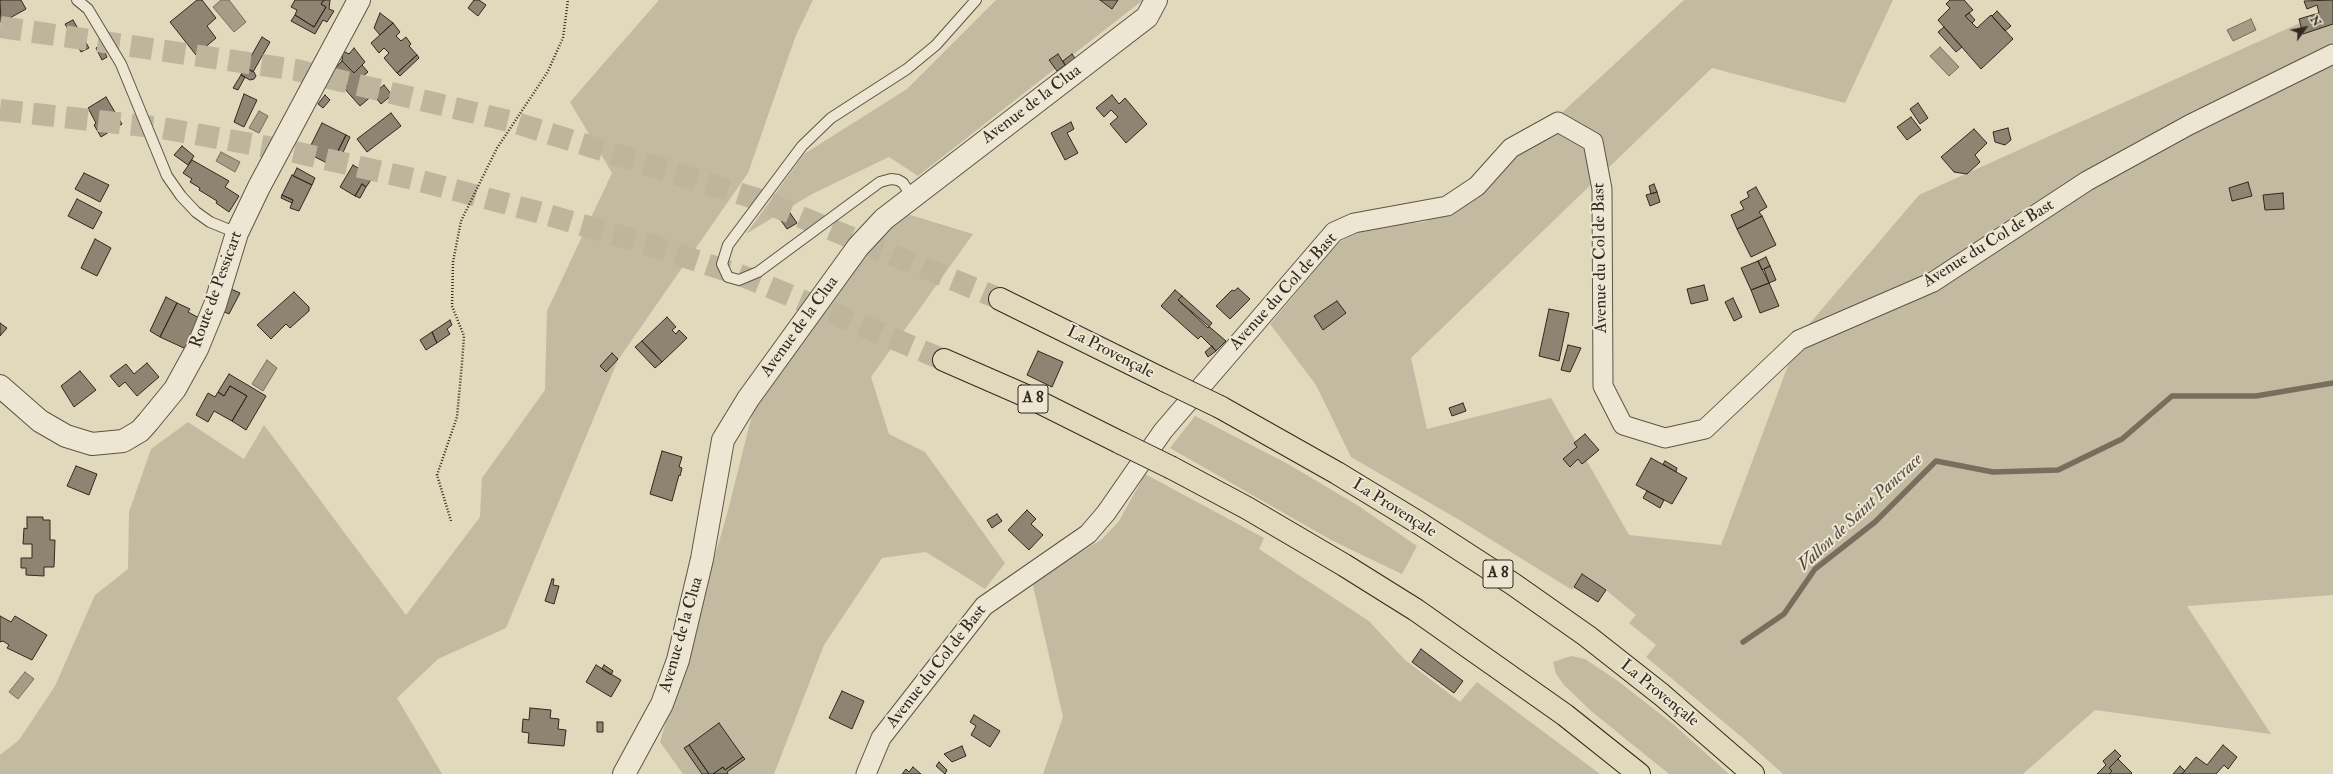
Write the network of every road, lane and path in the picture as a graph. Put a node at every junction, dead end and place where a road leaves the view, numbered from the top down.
1 (77, 0) edge
2 (359, 0) edge
3 (568, 0) edge
4 (976, 0) edge
5 (1156, 0) edge
6 (2333, 54) edge
7 (912, 197) junction
8 (237, 233) junction
9 (1000, 299) tunnel mouth
10 (944, 360) tunnel mouth
11 (0, 386) edge
12 (451, 521) dead end
13 (624, 774) edge
14 (866, 774) edge
15 (1638, 774) edge
16 (1753, 774) edge

1 - 8 lane
2 - 8 street, Route de Pessicart
3 - 12 path
4 - 7 lane
5 - 7 street, Avenue de la Clua
6 - 14 street, Avenue du Col de Bast
7 - 13 street, Avenue de la Clua
8 - 11 street, Route de Pessicart
9 - 16 highway, La Provençale / A 8, bridge
10 - 15 highway, A 8, bridge

